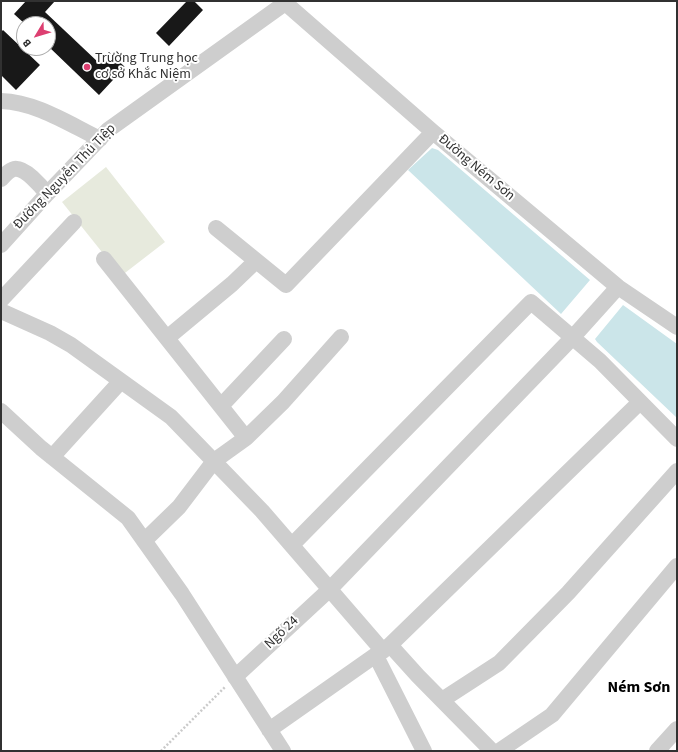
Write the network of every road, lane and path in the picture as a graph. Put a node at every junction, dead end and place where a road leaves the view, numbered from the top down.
1 (285, 2) edge
2 (1, 101) edge
3 (433, 132) junction
4 (100, 139) junction
5 (1, 179) edge
6 (47, 194) junction
7 (74, 222) dead end
8 (216, 228) dead end
9 (1, 245) edge
10 (104, 258) dead end
11 (256, 261) junction
12 (618, 287) junction
13 (1, 300) edge
14 (1, 311) edge
15 (677, 327) edge
16 (341, 337) dead end
17 (573, 337) junction
18 (167, 338) junction
19 (284, 339) dead end
20 (121, 381) junction
21 (640, 402) junction
22 (221, 406) junction
23 (1, 411) edge
24 (246, 438) junction
25 (677, 439) edge
26 (52, 457) junction
27 (214, 461) junction
28 (677, 471) edge
29 (144, 542) junction
30 (292, 545) junction
31 (677, 566) edge
32 (329, 590) junction
33 (383, 651) junction
34 (235, 677) junction
35 (442, 700) junction
36 (677, 729) edge
37 (269, 730) junction
38 (161, 751) edge
39 (283, 751) edge
40 (424, 751) edge
41 (492, 751) edge
42 (499, 751) edge
43 (657, 751) edge

1 - 3 street, Đường Ném Sơn
1 - 4 street, Đường Nguyễn Thủ Tiệp
2 - 4 street
3 - 11 street
3 - 12 street, Đường Ném Sơn
4 - 6 street, Đường Nguyễn Thủ Tiệp
5 - 6 street
6 - 9 street, Đường Nguyễn Thủ Tiệp
7 - 13 street
8 - 11 street
10 - 18 street
11 - 18 street
12 - 15 street, Đường Ném Sơn
12 - 17 street, Ngõ 24
14 - 20 street
16 - 24 street
17 - 21 street
17 - 30 street
17 - 32 street, Ngõ 24
18 - 22 street
19 - 22 street
20 - 26 street
20 - 27 street
21 - 25 street
21 - 33 street
22 - 24 street
23 - 26 street
24 - 27 street
26 - 29 street
27 - 29 street
27 - 30 street
28 - 35 street
29 - 34 street
30 - 32 street
31 - 42 street
32 - 33 street
32 - 34 street, Ngõ 24
33 - 35 street
33 - 37 street
33 - 40 street
34 - 37 street
34 - 38 path
35 - 41 street
36 - 43 street
37 - 39 street

